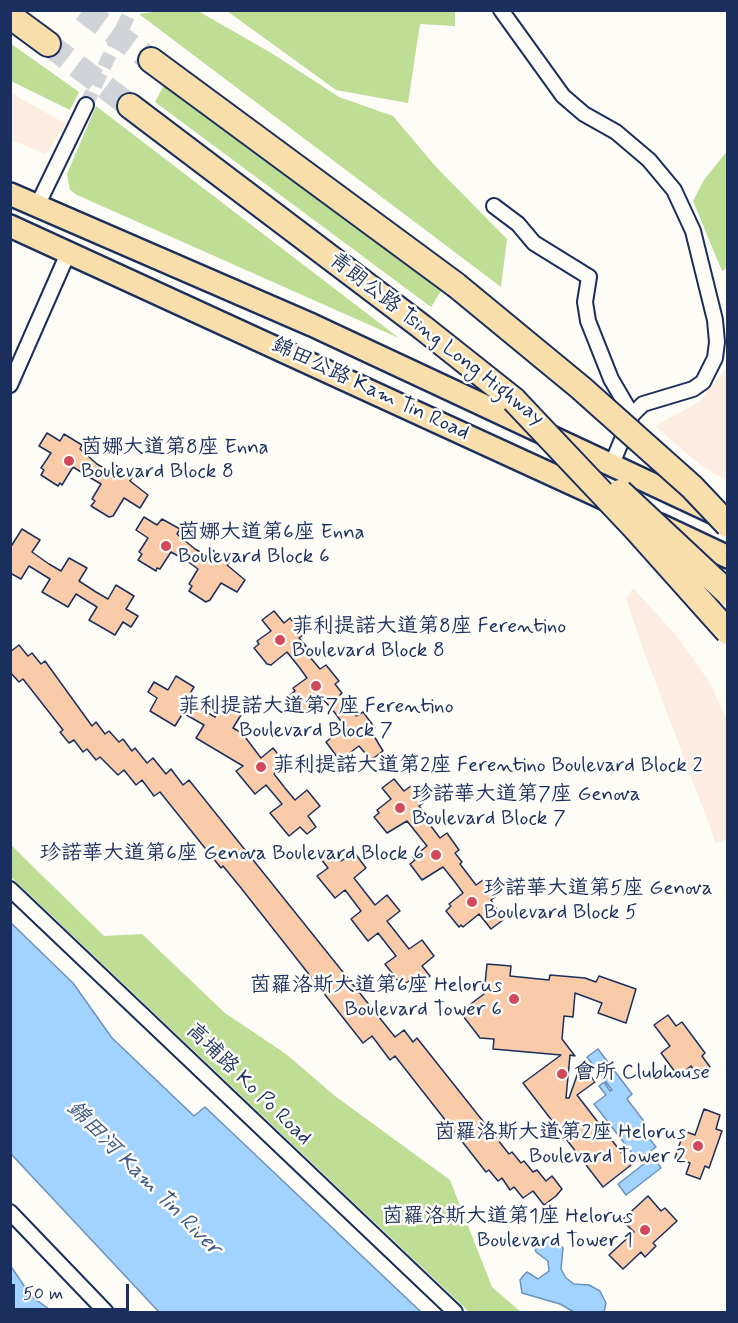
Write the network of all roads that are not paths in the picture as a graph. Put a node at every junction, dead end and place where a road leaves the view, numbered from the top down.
1 (501, 10) edge
2 (10, 16) edge
3 (48, 44) tunnel mouth
4 (151, 60) tunnel mouth
5 (86, 105) tunnel mouth
6 (130, 106) tunnel mouth
7 (10, 194) edge
8 (37, 206) junction
9 (494, 206) dead end
10 (10, 226) edge
11 (69, 251) junction
12 (10, 385) edge
13 (514, 400) junction
14 (632, 415) junction
15 (612, 464) junction
16 (728, 519) edge
17 (728, 525) edge
18 (728, 557) edge
19 (728, 593) edge
20 (728, 632) edge
21 (10, 889) edge
22 (10, 1212) edge
23 (106, 1312) edge
24 (455, 1312) edge

1 - 14 street
2 - 3 highway
4 - 17 highway, bridge
5 - 8 street
6 - 13 highway, 青朗公路 Tsing Long Highway
7 - 8 main road, 錦田公路 Kam Tin Road
8 - 11 main road
8 - 15 main road, 錦田公路 Kam Tin Road
9 - 14 street
10 - 11 main road, 錦田公路 Kam Tin Road
11 - 12 street
11 - 18 main road, 錦田公路 Kam Tin Road
13 - 19 highway, 青朗公路 Tsing Long Highway, bridge
13 - 20 highway, bridge
14 - 15 street
15 - 16 main road, 錦田公路 Kam Tin Road
21 - 24 street, 高埔路 Ko Po Road
22 - 23 street

